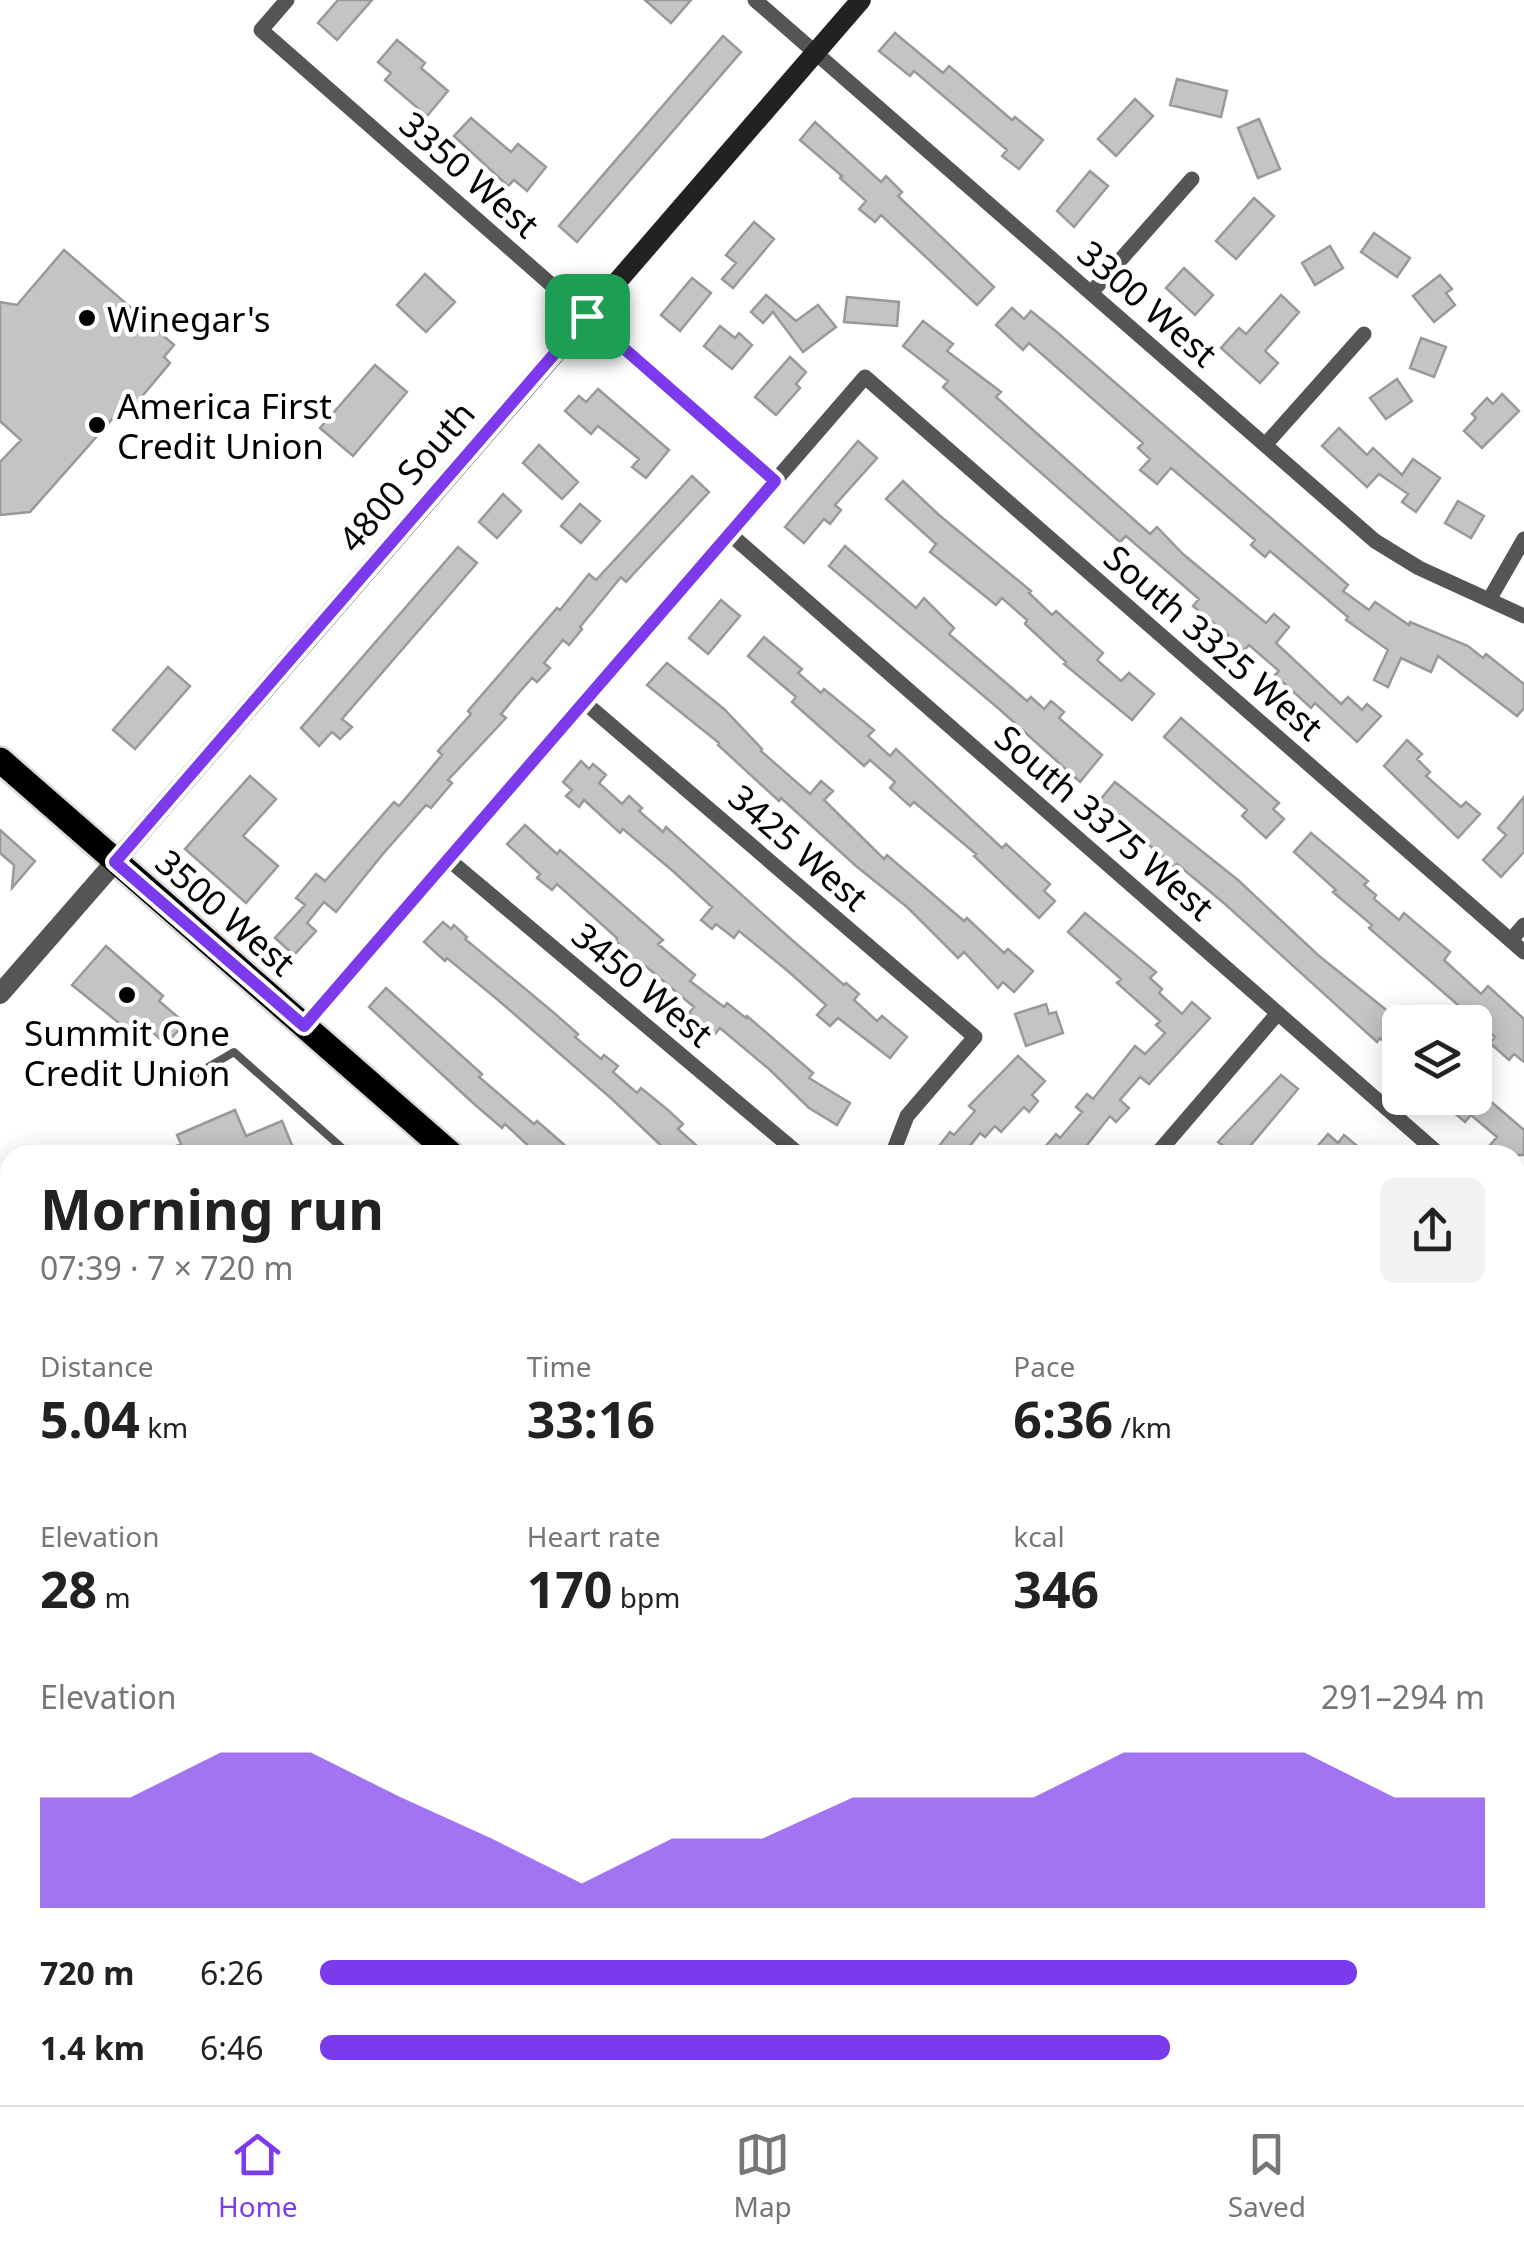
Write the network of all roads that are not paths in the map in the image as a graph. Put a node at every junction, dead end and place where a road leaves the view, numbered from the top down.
1 (287, 0) edge
2 (756, 0) edge
3 (861, 0) edge
4 (815, 52) junction
5 (1192, 180) dead end
6 (1091, 292) junction
7 (587, 316) junction
8 (1364, 334) dead end
9 (1266, 445) junction
10 (775, 481) junction
11 (730, 534) junction
12 (1524, 539) edge
13 (1490, 600) junction
14 (1524, 616) edge
15 (584, 702) junction
16 (0, 760) edge
17 (448, 859) junction
18 (115, 862) junction
19 (1524, 925) edge
20 (1518, 946) edge
21 (0, 994) edge
22 (1278, 1013) junction
23 (304, 1026) junction
24 (186, 1080) dead end
25 (339, 1145) edge
26 (441, 1145) edge
27 (788, 1145) edge
28 (896, 1145) edge
29 (1165, 1145) edge
30 (1429, 1145) edge

1 - 7 street, 3350 West
2 - 4 street, 3300 West
3 - 4 main road, 4800 South
4 - 6 street, 3300 West
4 - 7 main road, 4800 South
5 - 6 street
6 - 9 street, 3300 West
7 - 10 street, 3350 West
7 - 18 main road, 4800 South
8 - 9 street
9 - 13 street, 3300 West
10 - 11 street
10 - 20 street, South 3325 West
11 - 15 street
11 - 22 street, South 3375 West
12 - 13 street
13 - 14 street, 3300 West
15 - 17 street
15 - 28 street, 3425 West
16 - 18 main road, 3500 West
17 - 23 street
17 - 27 street, 3450 West
18 - 21 street, 4800 South
18 - 23 main road, 3500 West
19 - 20 street
22 - 29 street
22 - 30 street, South 3375 West
23 - 26 main road, 3500 West
24 - 25 lane

